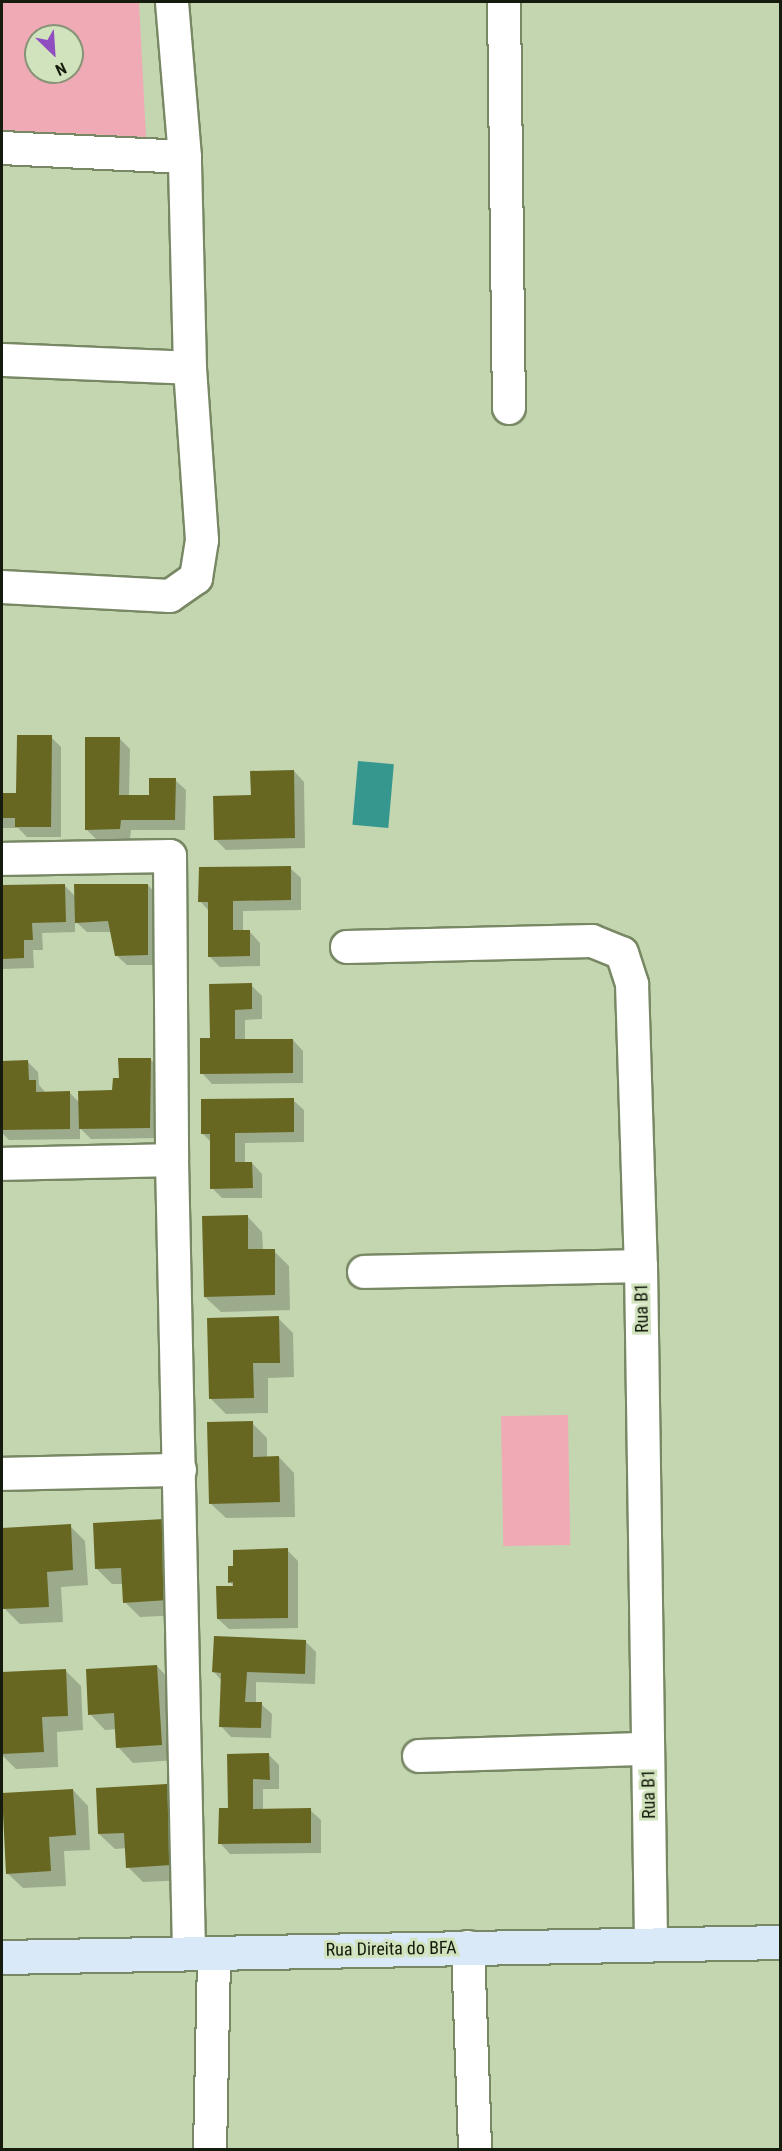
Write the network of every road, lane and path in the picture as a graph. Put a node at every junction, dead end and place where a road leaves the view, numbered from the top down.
1 (172, 2) edge
2 (504, 2) edge
3 (2, 148) edge
4 (185, 157) junction
5 (2, 360) edge
6 (190, 368) junction
7 (509, 408) dead end
8 (2, 587) edge
9 (2, 859) edge
10 (347, 947) dead end
11 (172, 1160) junction
12 (2, 1164) edge
13 (641, 1266) junction
14 (364, 1272) dead end
15 (180, 1470) junction
16 (2, 1473) edge
17 (648, 1749) junction
18 (419, 1756) dead end
19 (780, 1942) edge
20 (651, 1943) junction
21 (468, 1947) junction
22 (202, 1953) junction
23 (2, 1957) edge
24 (210, 2150) edge
25 (475, 2150) edge

1 - 4 street
2 - 7 street
3 - 4 street
4 - 6 street
5 - 6 street
6 - 8 street
9 - 11 street
10 - 13 street, Rua B1
11 - 12 street
11 - 15 street
13 - 14 street
13 - 17 street, Rua B1
15 - 16 street
15 - 22 street
17 - 18 street
17 - 20 street, Rua B1
19 - 20 main road, Rua Direita do BFA
20 - 21 main road, Rua Direita do BFA
21 - 22 main road, Rua Direita do BFA
21 - 25 street
22 - 23 main road, Rua Direita do BFA
22 - 24 street

